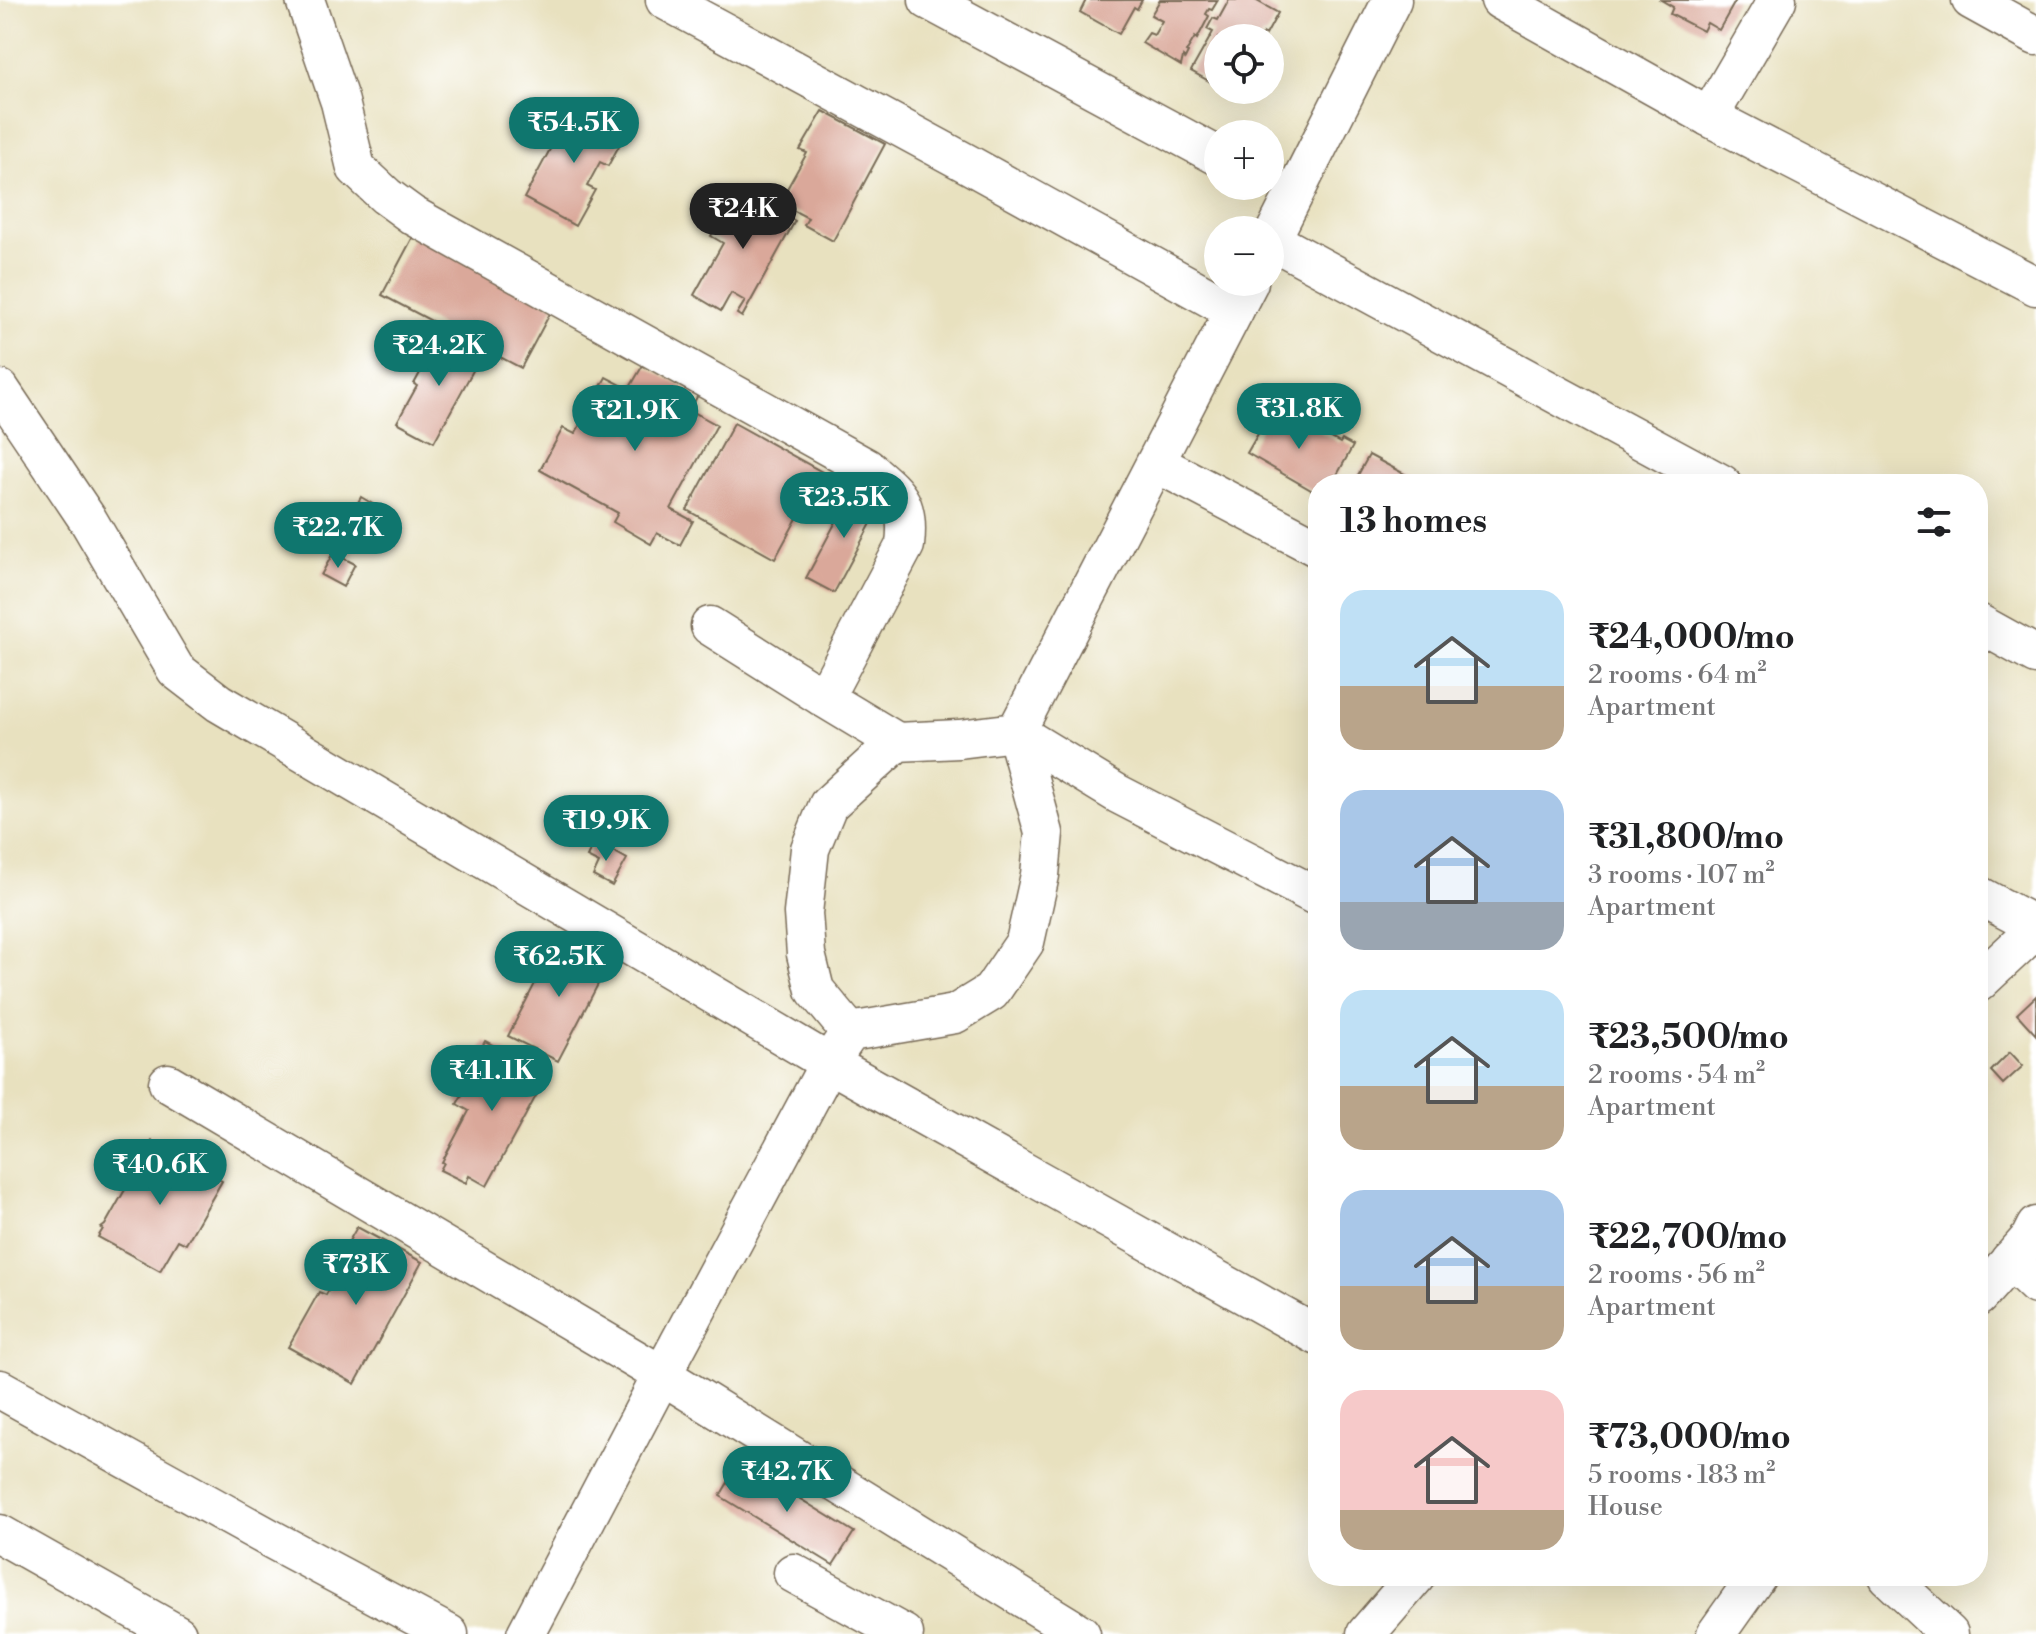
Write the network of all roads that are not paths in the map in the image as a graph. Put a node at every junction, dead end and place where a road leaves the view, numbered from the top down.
1 (305, 0) edge
2 (665, 0) edge
3 (928, 0) edge
4 (1392, 0) edge
5 (1500, 0) edge
6 (1777, 0) edge
7 (1971, 0) edge
8 (2036, 36) edge
9 (1709, 117) junction
10 (1204, 148) edge
11 (1284, 187) edge
12 (1284, 248) edge
13 (2036, 286) edge
14 (1242, 297) edge
15 (0, 389) edge
16 (1156, 463) junction
17 (1703, 474) edge
18 (1308, 543) edge
19 (710, 626) dead end
20 (1988, 629) edge
21 (2036, 655) edge
22 (824, 698) junction
23 (1016, 732) junction
24 (897, 742) junction
25 (1308, 892) edge
26 (1988, 901) edge
27 (2036, 927) edge
28 (1988, 973) edge
29 (850, 1032) junction
30 (829, 1063) junction
31 (168, 1083) dead end
32 (2036, 1226) edge
33 (2023, 1273) edge
34 (1988, 1292) edge
35 (1308, 1330) edge
36 (662, 1375) junction
37 (0, 1389) edge
38 (0, 1534) edge
39 (793, 1573) dead end
40 (1407, 1586) edge
41 (1750, 1586) edge
42 (1898, 1586) edge
43 (177, 1634) edge
44 (449, 1634) edge
45 (526, 1634) edge
46 (904, 1634) edge
47 (1081, 1634) edge
48 (1366, 1634) edge
49 (1716, 1634) edge
50 (1949, 1634) edge

1 - 22 street
2 - 14 street
3 - 10 street
4 - 11 street
5 - 9 street
6 - 9 street
7 - 8 street
9 - 13 street
12 - 17 street
14 - 16 street
15 - 30 street
16 - 18 street
16 - 23 street
19 - 22 street
20 - 21 street
22 - 24 street
23 - 24 street
23 - 25 street
23 - 29 street
24 - 29 street
26 - 27 street
27 - 28 street
29 - 30 street
30 - 35 street
30 - 36 street
31 - 36 street
32 - 33 street
33 - 34 street
36 - 45 street
36 - 47 street
37 - 44 street
38 - 43 street
39 - 46 street
40 - 48 street
41 - 49 street
42 - 50 street

